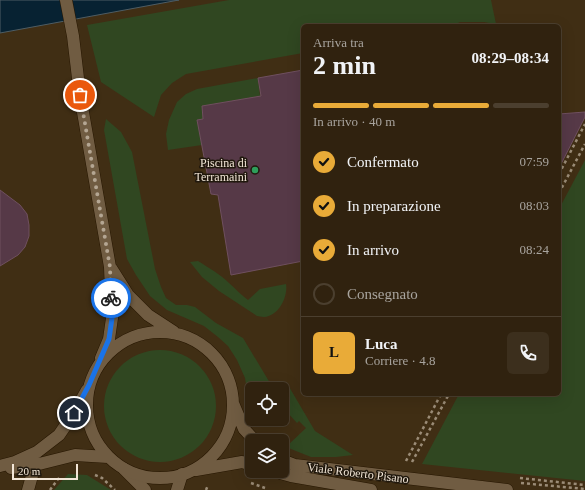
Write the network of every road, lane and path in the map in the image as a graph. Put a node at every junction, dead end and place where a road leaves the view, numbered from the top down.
1 (66, 0) edge
2 (585, 124) edge
3 (585, 144) edge
4 (561, 170) edge
5 (561, 188) edge
6 (110, 267) junction
7 (175, 333) junction
8 (95, 372) junction
9 (89, 385) junction
10 (440, 396) edge
11 (448, 396) edge
12 (233, 402) junction
13 (249, 434) edge
14 (108, 457) junction
15 (405, 462) dead end
16 (245, 463) edge
17 (289, 463) edge
18 (35, 465) junction
19 (409, 466) dead end
20 (0, 467) edge
21 (124, 469) junction
22 (90, 472) dead end
23 (186, 473) junction
24 (289, 475) edge
25 (62, 477) dead end
26 (28, 490) edge
27 (50, 490) edge
28 (115, 490) edge
29 (145, 490) edge
30 (178, 490) edge
31 (371, 490) edge
32 (507, 490) edge

1 - 6 main road
2 - 4 path
3 - 5 path
6 - 7 main road
6 - 8 main road
7 - 8 main road
7 - 12 main road
8 - 9 main road
9 - 14 main road
9 - 20 main road
10 - 15 path
11 - 19 path
12 - 13 main road
12 - 23 main road
14 - 18 main road
14 - 21 main road
16 - 23 main road
17 - 32 main road, Viale Roberto Pisano
18 - 20 main road
18 - 26 main road
21 - 23 main road
21 - 29 main road
22 - 28 path
23 - 30 main road
24 - 31 main road, Viale Roberto Pisano
25 - 27 path

